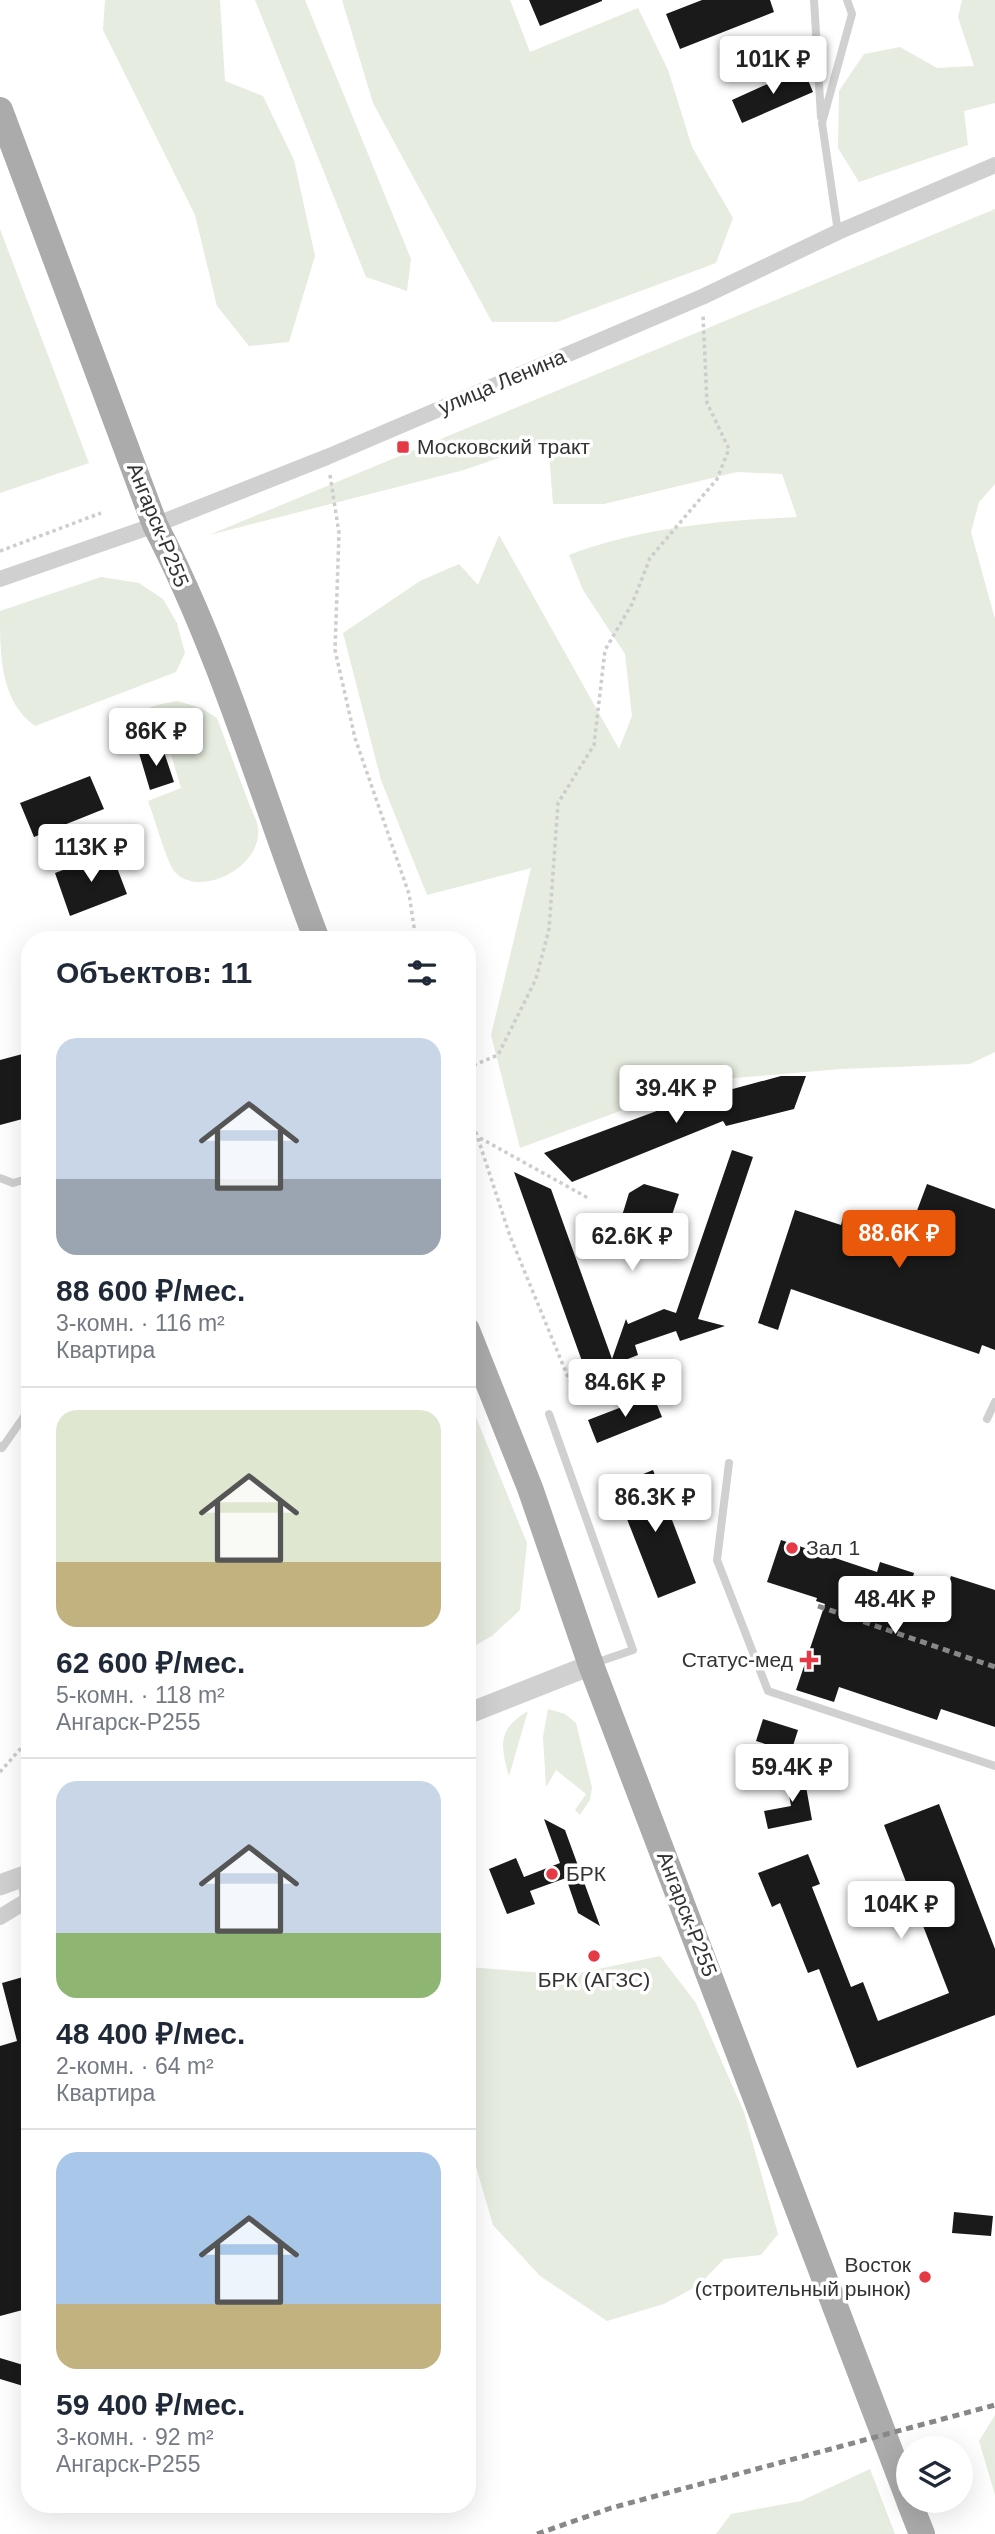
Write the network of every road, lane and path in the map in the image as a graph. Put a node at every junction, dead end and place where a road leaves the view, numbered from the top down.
1 (814, 0) edge
2 (846, 0) edge
3 (853, 0) edge
4 (852, 14) junction
5 (0, 110) edge
6 (822, 123) junction
7 (995, 165) edge
8 (838, 232) junction
9 (702, 297) junction
10 (327, 457) junction
11 (101, 513) dead end
12 (155, 525) junction
13 (0, 551) edge
14 (0, 579) edge
15 (314, 931) edge
16 (415, 931) edge
17 (476, 1064) edge
18 (476, 1132) edge
19 (480, 1138) dead end
20 (0, 1178) edge
21 (21, 1181) edge
22 (590, 1199) dead end
23 (476, 1353) edge
24 (995, 1402) edge
25 (579, 1404) dead end
26 (549, 1414) dead end
27 (987, 1419) dead end
28 (21, 1421) edge
29 (0, 1446) edge
30 (729, 1463) dead end
31 (591, 1665) junction
32 (476, 1710) edge
33 (21, 1748) edge
34 (995, 1766) edge
35 (0, 1772) edge
36 (21, 1877) edge
37 (0, 1885) edge
38 (21, 1904) edge
39 (0, 1917) edge
40 (896, 2465) edge
41 (914, 2513) edge
42 (922, 2534) edge

1 - 6 lane
2 - 4 lane
3 - 4 lane
4 - 6 lane
5 - 12 main road, Ангарск-Р255
6 - 8 lane
7 - 8 street, улица Ленина
8 - 9 street, улица Ленина
9 - 10 street, улица Ленина
9 - 17 path
10 - 12 street, улица Ленина
10 - 16 path
11 - 13 path
12 - 14 street, улица Ленина
12 - 15 main road, Ангарск-Р255
18 - 25 path
19 - 22 path
20 - 21 lane
23 - 31 main road, Ангарск-Р255
24 - 27 lane
26 - 31 lane
28 - 29 lane
30 - 34 lane
31 - 32 street
31 - 40 main road, Ангарск-Р255
33 - 35 path
36 - 37 street
38 - 39 street
41 - 42 main road, Ангарск-Р255

